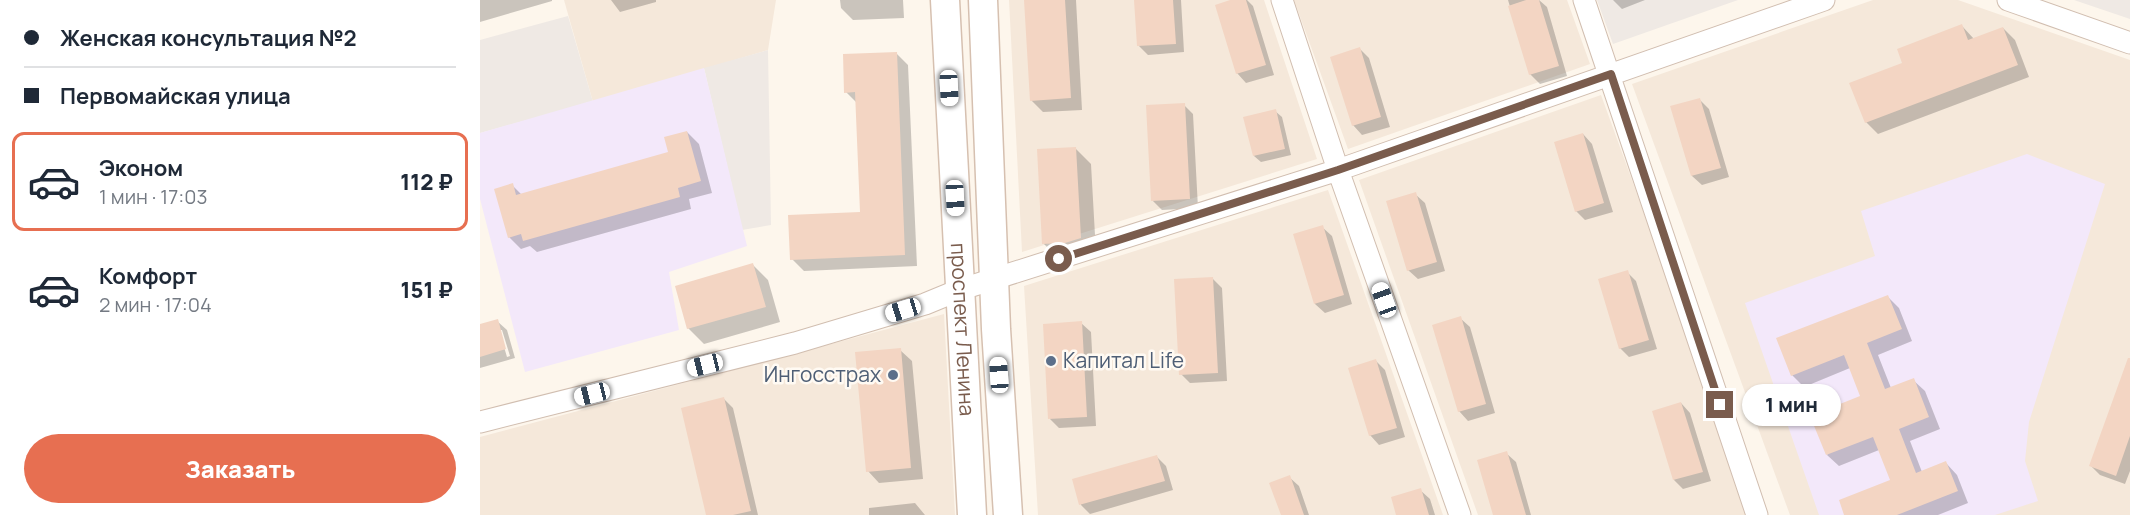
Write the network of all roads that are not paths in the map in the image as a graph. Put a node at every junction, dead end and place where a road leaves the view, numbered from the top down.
1 (945, 0) edge
2 (983, 0) edge
3 (1282, 0) edge
4 (1584, 0) edge
5 (1824, 0) edge
6 (2008, 0) edge
7 (2130, 43) edge
8 (1611, 74) junction
9 (1338, 170) junction
10 (994, 279) junction
11 (959, 290) junction
12 (480, 422) edge
13 (972, 515) edge
14 (1008, 515) edge
15 (1460, 515) edge
16 (1757, 515) edge

1 - 11 main road, проспект Ленина
2 - 10 main road, проспект Ленина
3 - 9 street
4 - 8 street
5 - 8 street
6 - 7 street
8 - 9 street
8 - 16 street
9 - 10 street
9 - 15 street
10 - 11 street
10 - 14 main road, проспект Ленина
11 - 12 street
11 - 13 main road, проспект Ленина

